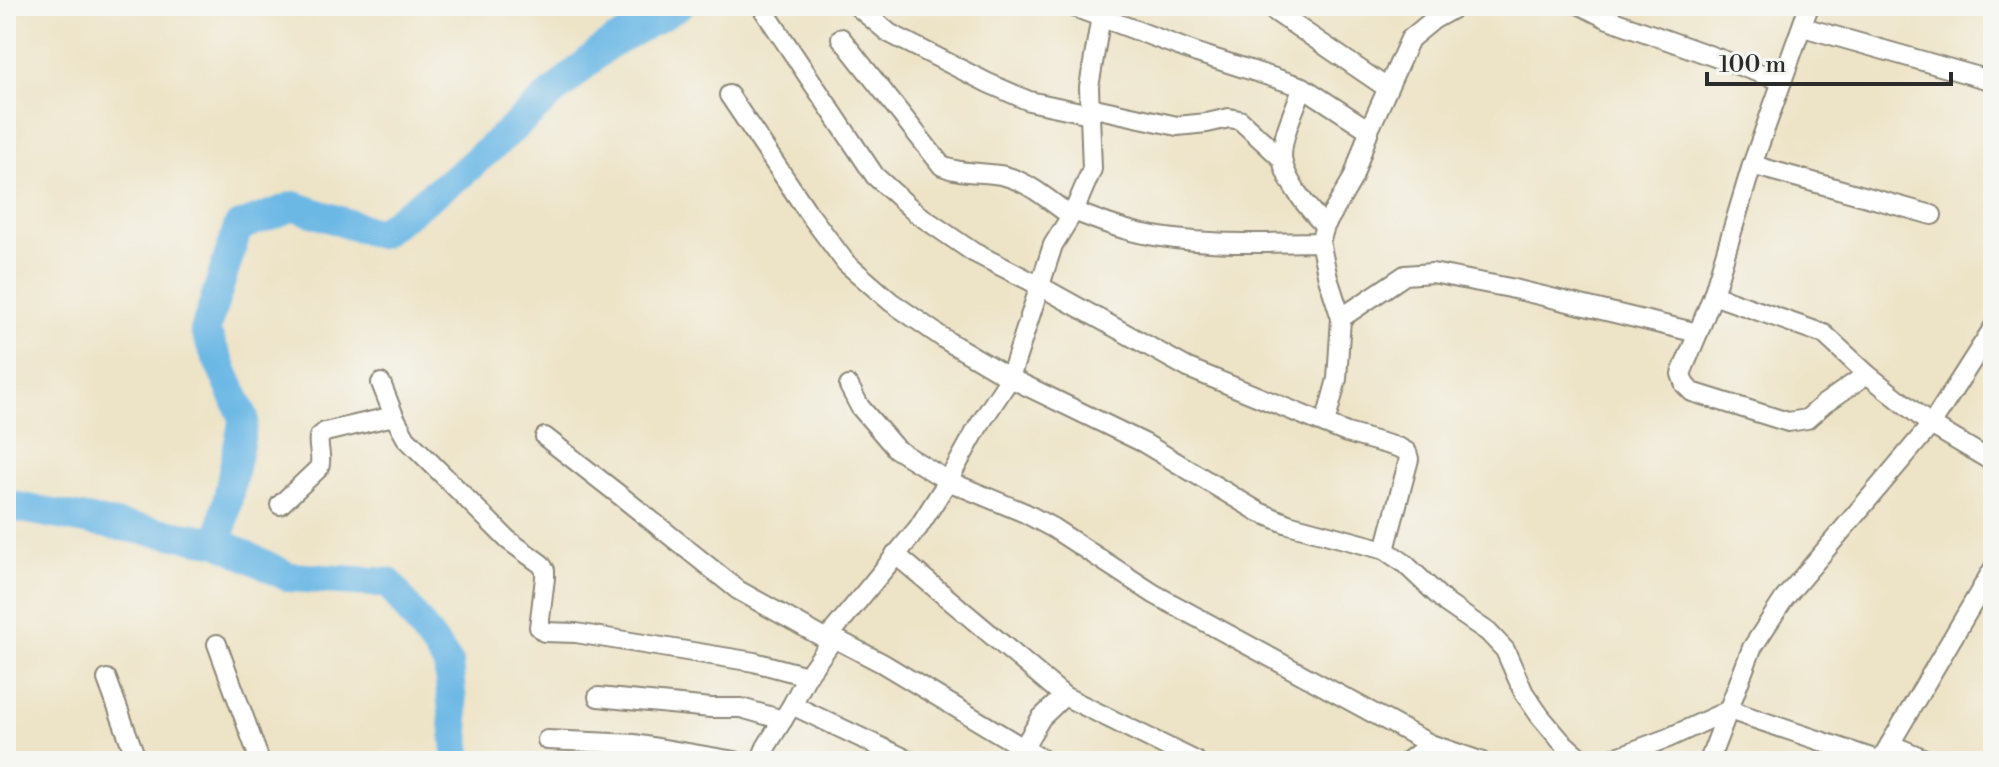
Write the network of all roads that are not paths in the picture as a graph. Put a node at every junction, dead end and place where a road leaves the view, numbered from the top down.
1 (761, 6) edge
2 (857, 6) edge
3 (1071, 6) edge
4 (1267, 6) edge
5 (1458, 6) edge
6 (1582, 6) edge
7 (1809, 6) edge
8 (1103, 11) edge
9 (1803, 27) junction
10 (841, 38) dead end
11 (1782, 81) junction
12 (1993, 81) edge
13 (1303, 87) junction
14 (1387, 88) junction
15 (729, 95) dead end
16 (1090, 111) junction
17 (1369, 130) junction
18 (1282, 159) junction
19 (1752, 165) junction
20 (1073, 213) junction
21 (1932, 215) dead end
22 (1322, 234) junction
23 (1040, 286) junction
24 (1713, 295) junction
25 (1341, 318) junction
26 (1993, 328) edge
27 (1698, 333) junction
28 (1867, 374) junction
29 (1010, 378) junction
30 (381, 383) dead end
31 (849, 386) dead end
32 (394, 416) junction
33 (1325, 424) junction
34 (1931, 425) junction
35 (545, 437) dead end
36 (1993, 462) edge
37 (948, 481) junction
38 (280, 505) dead end
39 (1385, 550) junction
40 (895, 554) junction
41 (1993, 569) edge
42 (832, 640) junction
43 (217, 644) dead end
44 (807, 676) junction
45 (107, 679) dead end
46 (1064, 696) junction
47 (598, 697) dead end
48 (1729, 710) junction
49 (787, 712) junction
50 (547, 740) dead end
51 (1430, 744) junction
52 (1890, 744) junction
53 (1024, 753) edge
54 (1579, 757) junction
55 (137, 761) edge
56 (260, 761) edge
57 (735, 761) edge
58 (760, 761) edge
59 (910, 761) edge
60 (1045, 761) edge
61 (1196, 761) edge
62 (1408, 761) edge
63 (1480, 761) edge
64 (1560, 761) edge
65 (1709, 761) edge
66 (1930, 761) edge

1 - 23 street
2 - 16 street
3 - 8 street
4 - 14 street
5 - 14 street
6 - 11 street
7 - 9 street
8 - 13 street
8 - 16 street
9 - 11 street
9 - 12 street
10 - 20 street
11 - 19 street
13 - 17 street
13 - 18 street
14 - 17 street
15 - 29 street
16 - 18 street
16 - 20 street
17 - 22 street
18 - 22 street
19 - 21 street
19 - 24 street
20 - 22 street
20 - 23 street
22 - 25 street
23 - 29 street
23 - 33 street
24 - 27 street
24 - 28 street
25 - 27 street
25 - 33 street
26 - 34 street
27 - 28 street
28 - 34 street
29 - 37 street
29 - 39 street
30 - 32 street
31 - 37 street
32 - 38 street
32 - 44 street
33 - 39 street
34 - 36 street
34 - 48 street
35 - 42 street
37 - 40 street
37 - 51 street
39 - 54 street
40 - 42 street
40 - 46 street
41 - 52 street
42 - 44 street
42 - 53 street
43 - 56 street
44 - 49 street
45 - 55 street
46 - 53 street
46 - 61 street
47 - 49 street
48 - 52 street
48 - 54 street
48 - 65 street
49 - 58 street
49 - 59 street
50 - 57 street
51 - 62 street
51 - 63 street
52 - 66 street
53 - 60 street
54 - 64 street

